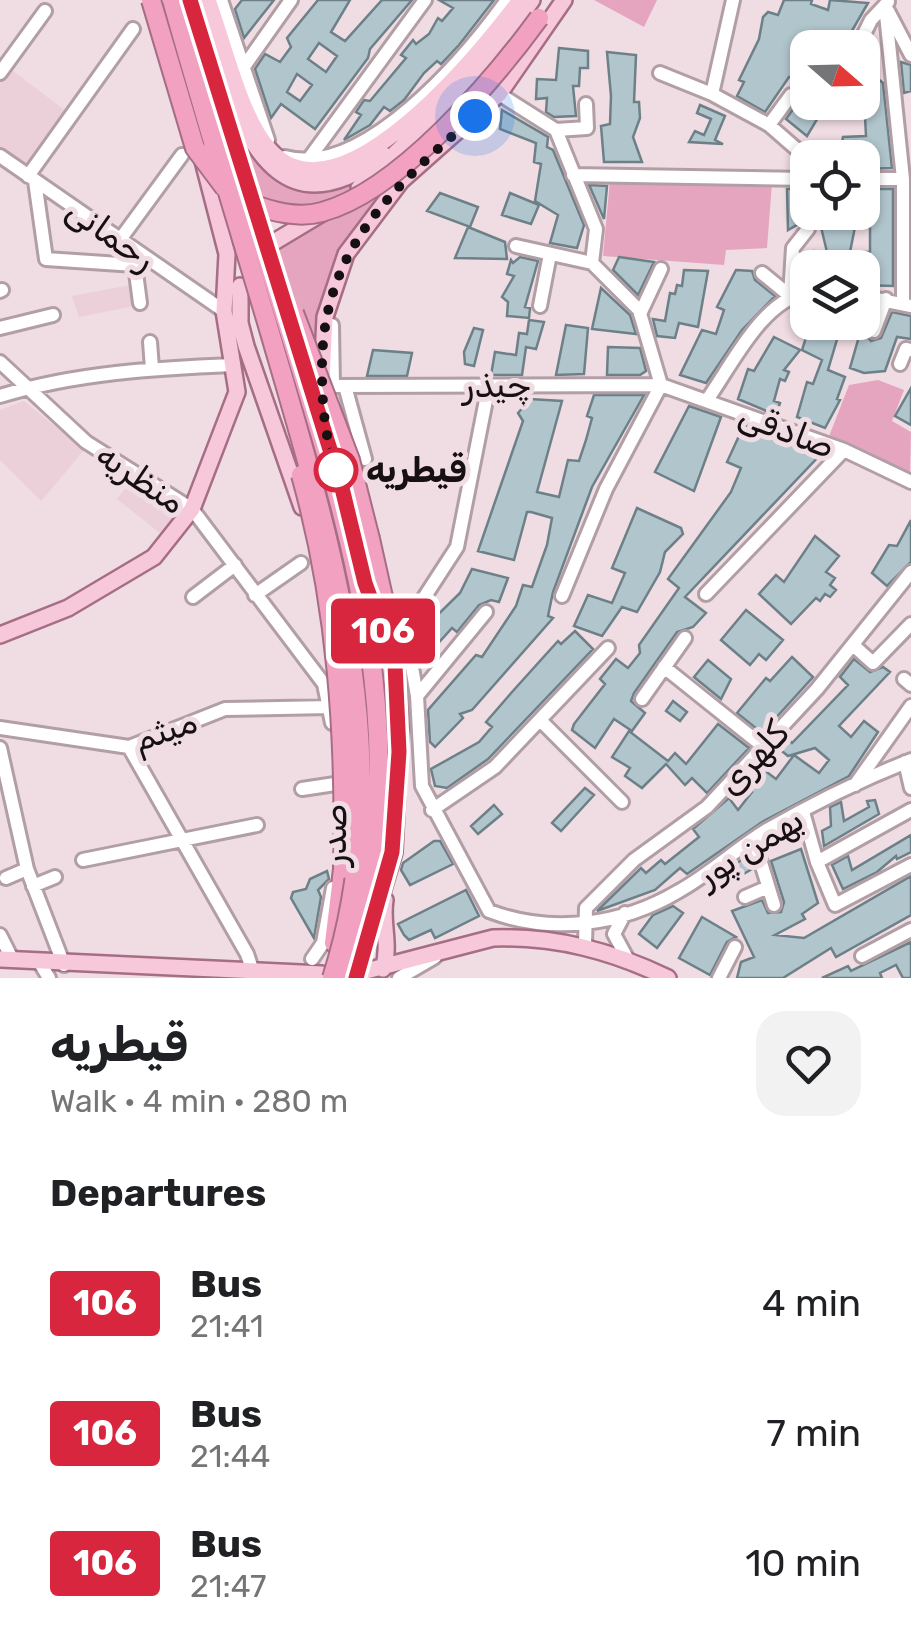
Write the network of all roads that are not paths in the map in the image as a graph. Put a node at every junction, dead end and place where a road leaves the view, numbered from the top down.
1 (151, 0) edge
2 (169, 0) edge
3 (189, 0) edge
4 (208, 0) edge
5 (222, 0) edge
6 (291, 0) edge
7 (425, 0) edge
8 (507, 0) edge
9 (520, 0) edge
10 (532, 0) edge
11 (552, 0) edge
12 (564, 0) edge
13 (732, 0) edge
14 (883, 2) edge
15 (46, 11) dead end
16 (539, 18) joint
17 (195, 20) junction
18 (133, 29) dead end
19 (867, 30) edge
20 (911, 55) edge
21 (244, 68) junction
22 (0, 73) edge
23 (660, 73) dead end
24 (500, 94) junction
25 (712, 94) junction
26 (790, 96) edge
27 (194, 97) junction
28 (586, 104) dead end
29 (435, 116) junction
30 (770, 126) junction
31 (556, 130) junction
32 (790, 143) edge
33 (905, 143) edge
34 (182, 155) dead end
35 (0, 156) edge
36 (308, 160) junction
37 (573, 175) junction
38 (32, 178) junction
39 (790, 179) edge
40 (880, 179) edge
41 (903, 179) junction
42 (268, 240) junction
43 (119, 241) junction
44 (516, 246) dead end
45 (346, 254) junction
46 (550, 254) junction
47 (592, 264) junction
48 (661, 268) dead end
49 (762, 273) dead end
50 (240, 286) dead end
51 (790, 296) joint
52 (880, 298) edge
53 (886, 298) junction
54 (140, 304) dead end
55 (907, 304) edge
56 (540, 306) dead end
57 (224, 312) junction
58 (53, 314) dead end
59 (640, 314) junction
60 (880, 314) edge
61 (265, 319) junction
62 (0, 328) edge
63 (150, 342) dead end
64 (911, 350) edge
65 (0, 362) edge
66 (900, 364) dead end
67 (234, 365) junction
68 (152, 368) junction
69 (660, 385) junction
70 (339, 386) junction
71 (489, 386) junction
72 (30, 387) junction
73 (0, 396) edge
74 (708, 400) junction
75 (328, 447) junction
76 (844, 450) junction
77 (364, 458) dead end
78 (911, 482) edge
79 (192, 509) junction
80 (301, 563) dead end
81 (236, 565) junction
82 (911, 572) edge
83 (255, 594) junction
84 (706, 594) dead end
85 (562, 596) dead end
86 (193, 597) dead end
87 (486, 612) dead end
88 (911, 624) edge
89 (0, 636) edge
90 (685, 638) dead end
91 (853, 645) junction
92 (608, 648) dead end
93 (395, 664) junction
94 (664, 667) junction
95 (350, 672) junction
96 (417, 696) junction
97 (642, 699) dead end
98 (911, 706) edge
99 (331, 707) junction
100 (540, 720) junction
101 (0, 728) edge
102 (129, 747) junction
103 (764, 747) junction
104 (0, 748) edge
105 (908, 761) edge
106 (335, 784) junction
107 (854, 786) junction
108 (911, 788) edge
109 (302, 789) dead end
110 (622, 802) dead end
111 (432, 810) junction
112 (911, 810) edge
113 (803, 812) junction
114 (257, 824) dead end
115 (179, 840) junction
116 (754, 840) junction
117 (392, 852) junction
118 (83, 860) dead end
119 (817, 862) junction
120 (911, 865) edge
121 (27, 868) junction
122 (55, 877) dead end
123 (6, 878) dead end
124 (34, 886) junction
125 (768, 887) junction
126 (745, 897) dead end
127 (774, 905) dead end
128 (626, 912) junction
129 (585, 926) junction
130 (911, 930) edge
131 (0, 935) edge
132 (585, 945) junction
133 (735, 947) dead end
134 (443, 952) junction
135 (862, 956) dead end
136 (627, 958) junction
137 (6, 959) edge
138 (312, 960) dead end
139 (40, 963) junction
140 (64, 965) junction
141 (383, 969) junction
142 (358, 971) edge
143 (252, 972) junction
144 (328, 972) edge
145 (131, 973) edge
146 (49, 978) edge
147 (189, 978) edge
148 (399, 978) edge
149 (668, 978) edge
150 (719, 978) edge

1 - 16 highway, bridge
2 - 27 highway
2 - 61 highway, bridge
3 - 17 highway
3 - 42 highway, bridge
4 - 9 main road
5 - 21 street
6 - 21 street
7 - 36 street
8 - 36 street
10 - 29 main road
11 - 16 main road
12 - 24 main road
13 - 25 street
14 - 19 street
14 - 20 street
14 - 33 street
15 - 22 street
17 - 29 main road
17 - 75 highway
18 - 38 street
21 - 36 street
23 - 25 street
24 - 31 street
24 - 45 main road
25 - 30 street
26 - 30 street
27 - 57 main road
27 - 95 highway
28 - 31 street
29 - 42 main road
30 - 32 street
31 - 37 street
33 - 41 street
34 - 43 street
35 - 38 street, رحمانی
37 - 39 street
37 - 47 street
38 - 43 street, رحمانی
38 - 54 street
40 - 41 street
41 - 55 street
42 - 93 highway, bridge
42 - 142 highway, bridge
43 - 57 street, رحمانی
44 - 46 street
45 - 70 street
45 - 75 main road
46 - 47 street
46 - 56 street
47 - 59 street
48 - 59 street
49 - 51 street
50 - 95 main road
51 - 74 street
52 - 53 street
53 - 55 street
53 - 60 street
57 - 67 main road
58 - 62 street
59 - 69 street
61 - 144 highway, bridge
61 - 144 highway, bridge
63 - 68 street
64 - 66 street
65 - 72 street, منظریه
67 - 68 street
67 - 79 main road
68 - 72 street
69 - 71 street, چیذر
69 - 74 street, صادقی
69 - 85 street
70 - 71 street, چیذر
70 - 77 street
71 - 96 street
72 - 73 street
72 - 79 street, منظریه
74 - 76 street, صادقی
75 - 93 highway
76 - 78 street, صادقی
76 - 84 street
79 - 81 street, منظریه
79 - 89 main road
80 - 83 street
81 - 83 street, منظریه
81 - 86 street
82 - 91 street, کلهری
83 - 99 street, منظریه
87 - 96 street
88 - 91 street
90 - 94 street
91 - 103 street, کلهری
92 - 100 street
93 - 117 highway
94 - 97 street
94 - 103 street
95 - 144 highway
96 - 111 street
98 - 107 street
99 - 102 street, میثم
99 - 106 street, صدر
100 - 110 street
100 - 111 street
101 - 102 street, میثم
102 - 115 street
103 - 129 street, کلهری
104 - 121 street
105 - 107 street, بهمن پور
105 - 108 street
106 - 109 street
106 - 138 street, صدر
107 - 113 street, بهمن پور
111 - 129 street
112 - 119 street
113 - 116 street, بهمن پور
113 - 119 street
114 - 115 street
115 - 118 street
115 - 143 street
116 - 125 street
116 - 128 street, بهمن پور
117 - 141 main road
117 - 142 highway
119 - 120 street
121 - 123 street
121 - 124 street
122 - 124 street
124 - 140 street
125 - 126 street
125 - 127 street
128 - 129 street, بهمن پور
128 - 136 street
129 - 132 street
130 - 135 street
131 - 137 street
132 - 134 main road
132 - 136 main road
133 - 150 street
134 - 141 main road
134 - 148 street
136 - 149 main road
137 - 139 main road
139 - 140 main road
139 - 146 street
140 - 145 main road
141 - 142 main road
143 - 144 main road
143 - 145 main road
143 - 147 main road

